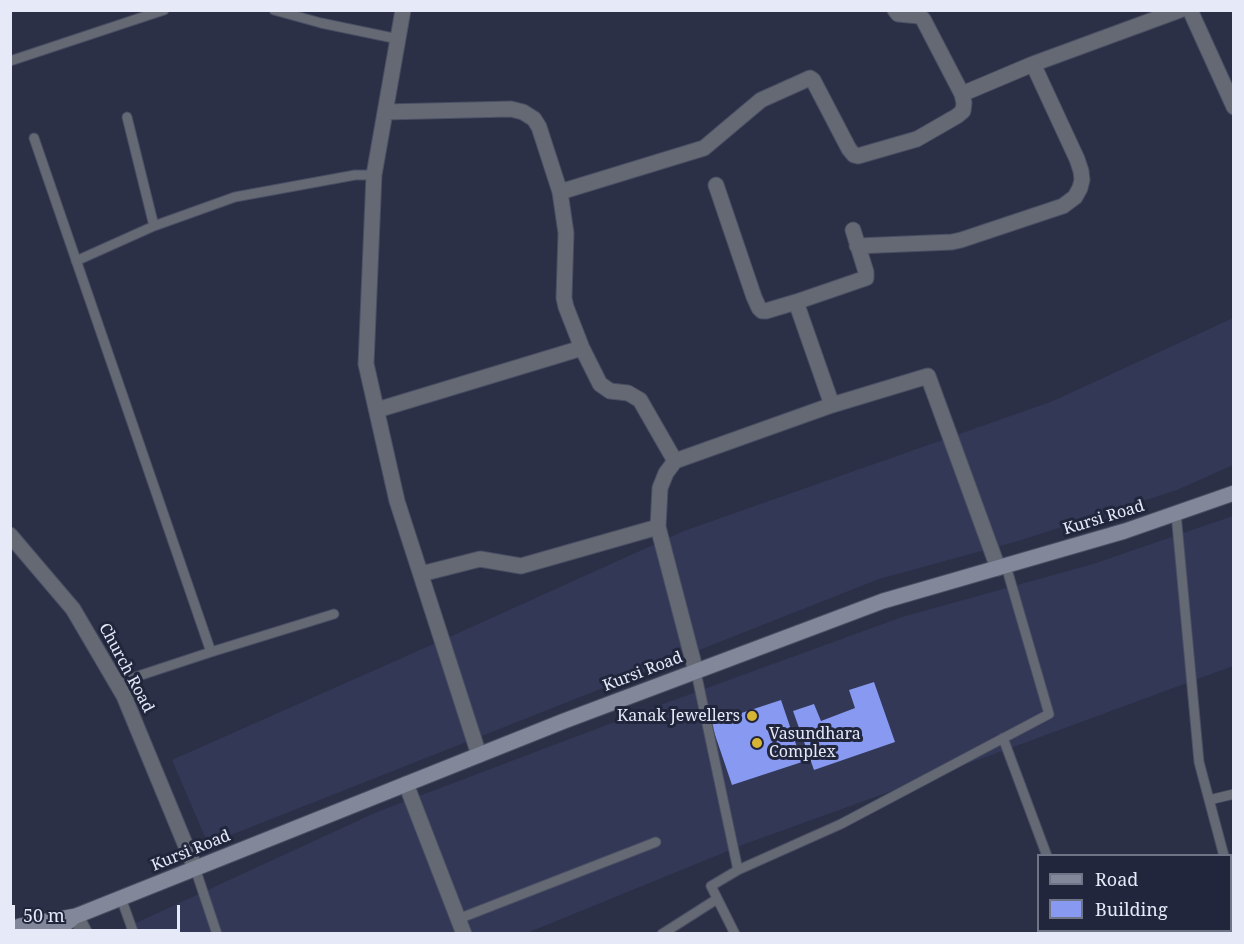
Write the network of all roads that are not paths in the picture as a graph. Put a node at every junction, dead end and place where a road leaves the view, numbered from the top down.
1 (164, 10) edge
2 (274, 10) edge
3 (402, 10) edge
4 (895, 10) edge
5 (1180, 10) edge
6 (1190, 10) edge
7 (398, 39) junction
8 (10, 61) edge
9 (1033, 64) junction
10 (962, 94) junction
11 (1233, 107) edge
12 (385, 112) junction
13 (127, 117) dead end
14 (34, 138) dead end
15 (374, 174) junction
16 (716, 185) dead end
17 (560, 192) junction
18 (154, 226) junction
19 (852, 230) dead end
20 (857, 246) junction
21 (76, 261) junction
22 (796, 302) junction
23 (582, 348) junction
24 (832, 405) junction
25 (376, 410) junction
26 (675, 461) junction
27 (1233, 493) edge
28 (1176, 513) junction
29 (658, 527) junction
30 (10, 535) edge
31 (1002, 567) junction
32 (421, 574) junction
33 (334, 614) dead end
34 (211, 652) junction
35 (696, 672) junction
36 (117, 683) junction
37 (1003, 738) junction
38 (479, 755) junction
39 (406, 784) junction
40 (1233, 795) edge
41 (1209, 800) junction
42 (656, 842) dead end
43 (1047, 854) edge
44 (1224, 854) edge
45 (195, 868) junction
46 (738, 870) junction
47 (121, 898) junction
48 (717, 899) junction
49 (76, 916) junction
50 (461, 926) edge
51 (10, 930) edge
52 (52, 933) edge
53 (85, 933) edge
54 (134, 933) edge
55 (216, 933) edge
56 (662, 933) edge
57 (735, 933) edge

1 - 8 lane
2 - 7 lane
3 - 7 street
4 - 10 street
5 - 9 street
6 - 11 street
7 - 12 street
9 - 10 street
9 - 20 street
10 - 17 street
12 - 15 street
12 - 17 street
13 - 18 lane
14 - 21 lane
15 - 18 lane
15 - 25 street
16 - 22 street
17 - 23 street
18 - 21 lane
19 - 20 street
20 - 22 street
21 - 34 lane
22 - 24 street
23 - 25 street
23 - 26 street
24 - 26 street
24 - 31 street
25 - 32 street
26 - 29 street
27 - 28 main road, Kursi Road
28 - 31 main road, Kursi Road
28 - 41 lane
29 - 32 street
29 - 35 street
30 - 36 street, Church Road
31 - 35 main road, Kursi Road
31 - 37 lane
32 - 38 street
33 - 34 lane
34 - 36 lane
35 - 38 main road, Kursi Road
35 - 46 lane
36 - 45 street, Church Road
37 - 43 lane
37 - 46 lane
38 - 39 main road, Kursi Road
39 - 45 main road, Kursi Road
39 - 50 street
40 - 41 lane
41 - 44 lane
42 - 50 lane
45 - 47 main road, Kursi Road
45 - 55 lane
46 - 48 lane
47 - 49 main road, Kursi Road
47 - 54 lane
48 - 56 lane
48 - 57 lane
49 - 51 main road, Kursi Road
49 - 52 main road, Kursi Road
49 - 53 street

